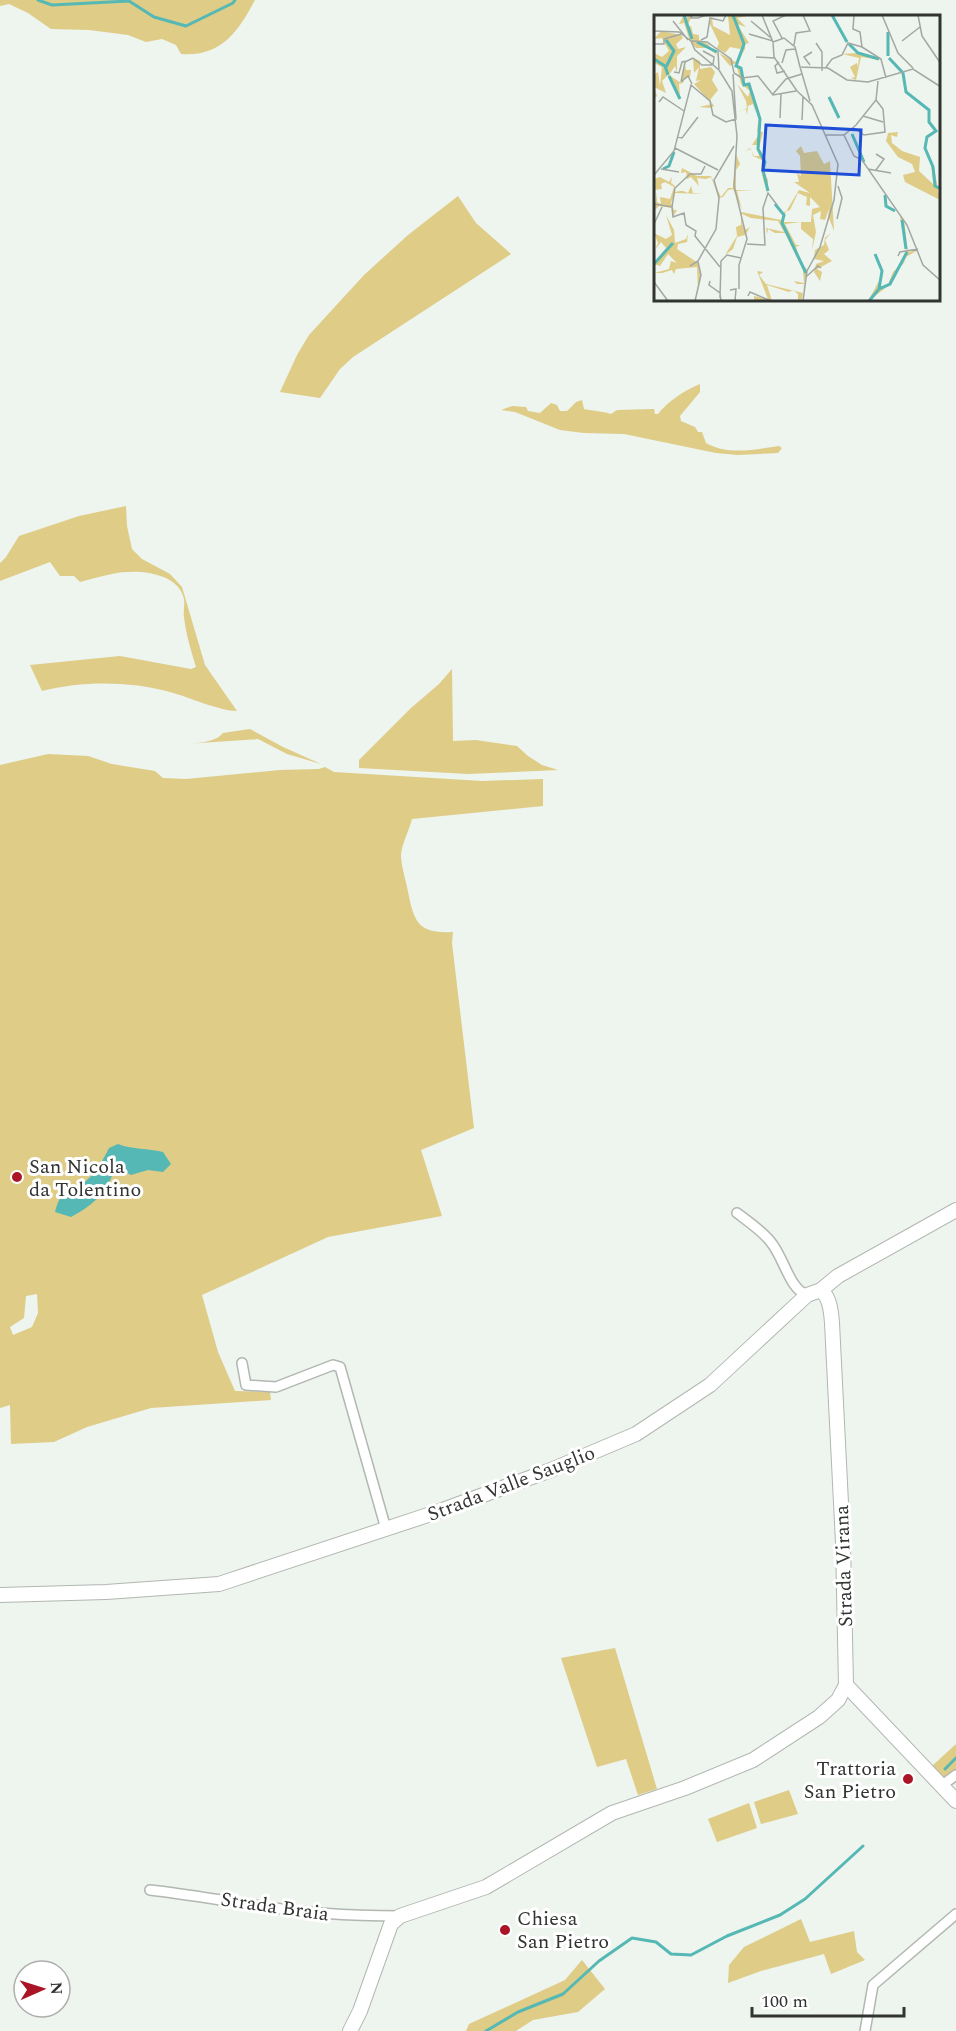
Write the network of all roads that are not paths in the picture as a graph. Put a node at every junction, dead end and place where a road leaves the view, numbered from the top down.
1 (956, 1210) edge
2 (737, 1213) dead end
3 (821, 1290) junction
4 (807, 1295) junction
5 (242, 1363) dead end
6 (386, 1529) junction
7 (0, 1595) edge
8 (846, 1685) junction
9 (956, 1775) edge
10 (941, 1786) junction
11 (956, 1801) edge
12 (150, 1890) dead end
13 (956, 1914) edge
14 (400, 1916) junction
15 (350, 2031) edge
16 (865, 2031) edge

1 - 3 street, Strada Valle Sauglio
2 - 4 street
3 - 4 street, Strada Valle Sauglio
3 - 8 street, Strada Virana
4 - 6 street, Strada Valle Sauglio
5 - 6 street
6 - 7 street, Strada Valle Sauglio
8 - 10 street
8 - 14 street
9 - 10 street
10 - 11 street
12 - 14 street, Strada Braia
13 - 16 street
14 - 15 street

